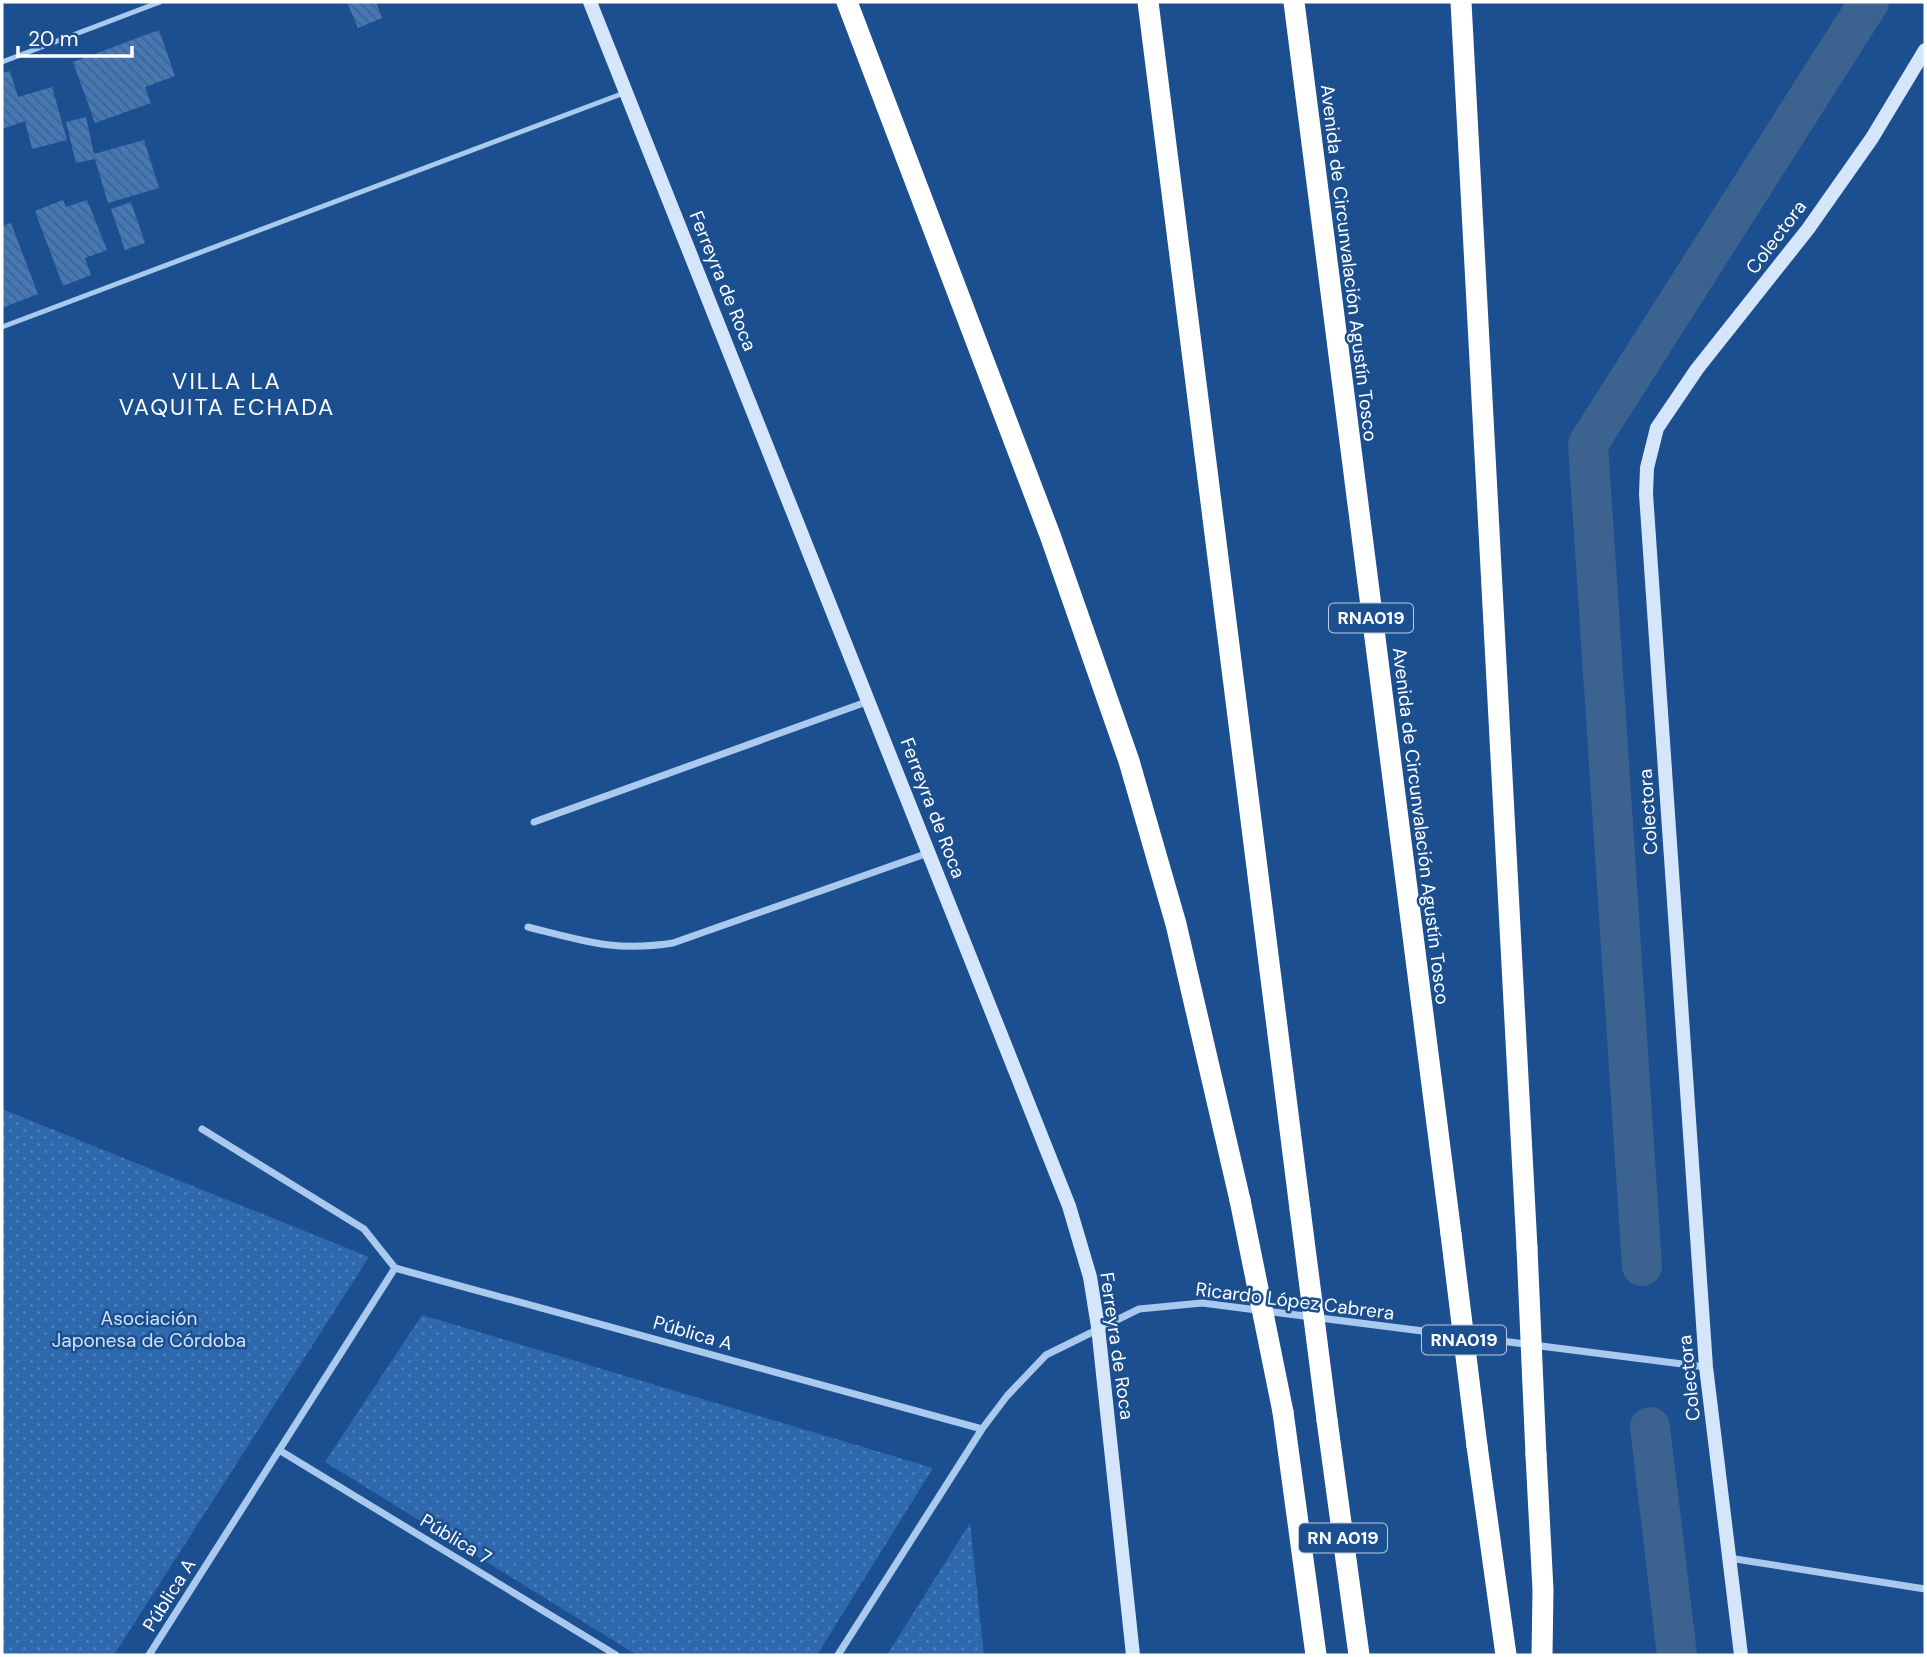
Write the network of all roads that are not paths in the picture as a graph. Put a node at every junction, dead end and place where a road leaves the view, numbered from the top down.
1 (160, 2) edge
2 (590, 2) edge
3 (847, 2) edge
4 (1148, 2) edge
5 (1294, 2) edge
6 (1461, 2) edge
7 (1925, 50) edge
8 (2, 62) edge
9 (627, 92) junction
10 (2, 327) edge
11 (870, 701) junction
12 (534, 822) dead end
13 (929, 852) junction
14 (528, 927) dead end
15 (202, 1129) dead end
16 (395, 1268) junction
17 (1098, 1327) junction
18 (1706, 1367) junction
19 (982, 1429) junction
20 (279, 1450) junction
21 (1729, 1558) junction
22 (1925, 1589) edge
23 (149, 1655) edge
24 (616, 1655) edge
25 (838, 1655) edge
26 (1133, 1655) edge
27 (1316, 1655) edge
28 (1359, 1655) edge
29 (1506, 1655) edge
30 (1542, 1655) edge
31 (1741, 1655) edge

1 - 8 lane
2 - 9 street, Ferreyra de Roca
3 - 27 highway, bridge
4 - 28 highway, RN A019, bridge
5 - 29 highway, Avenida de Circunvalación Agustín Tosco / RNA019, bridge
6 - 30 highway, bridge
7 - 18 street, Colectora
9 - 10 lane
9 - 11 street, Ferreyra de Roca
11 - 12 street
11 - 13 street, Ferreyra de Roca
13 - 14 street
13 - 17 street, Ferreyra de Roca
15 - 16 street
16 - 19 street, Pública A
16 - 20 street, Pública A
17 - 18 street, Ricardo López Cabrera
17 - 19 street, Ricardo López Cabrera
17 - 26 street, Ferreyra de Roca
18 - 21 street, Colectora
19 - 25 street, Ricardo López Cabrera
20 - 23 street, Pública A
20 - 24 street, Pública 7
21 - 22 street
21 - 31 street, Colectora

